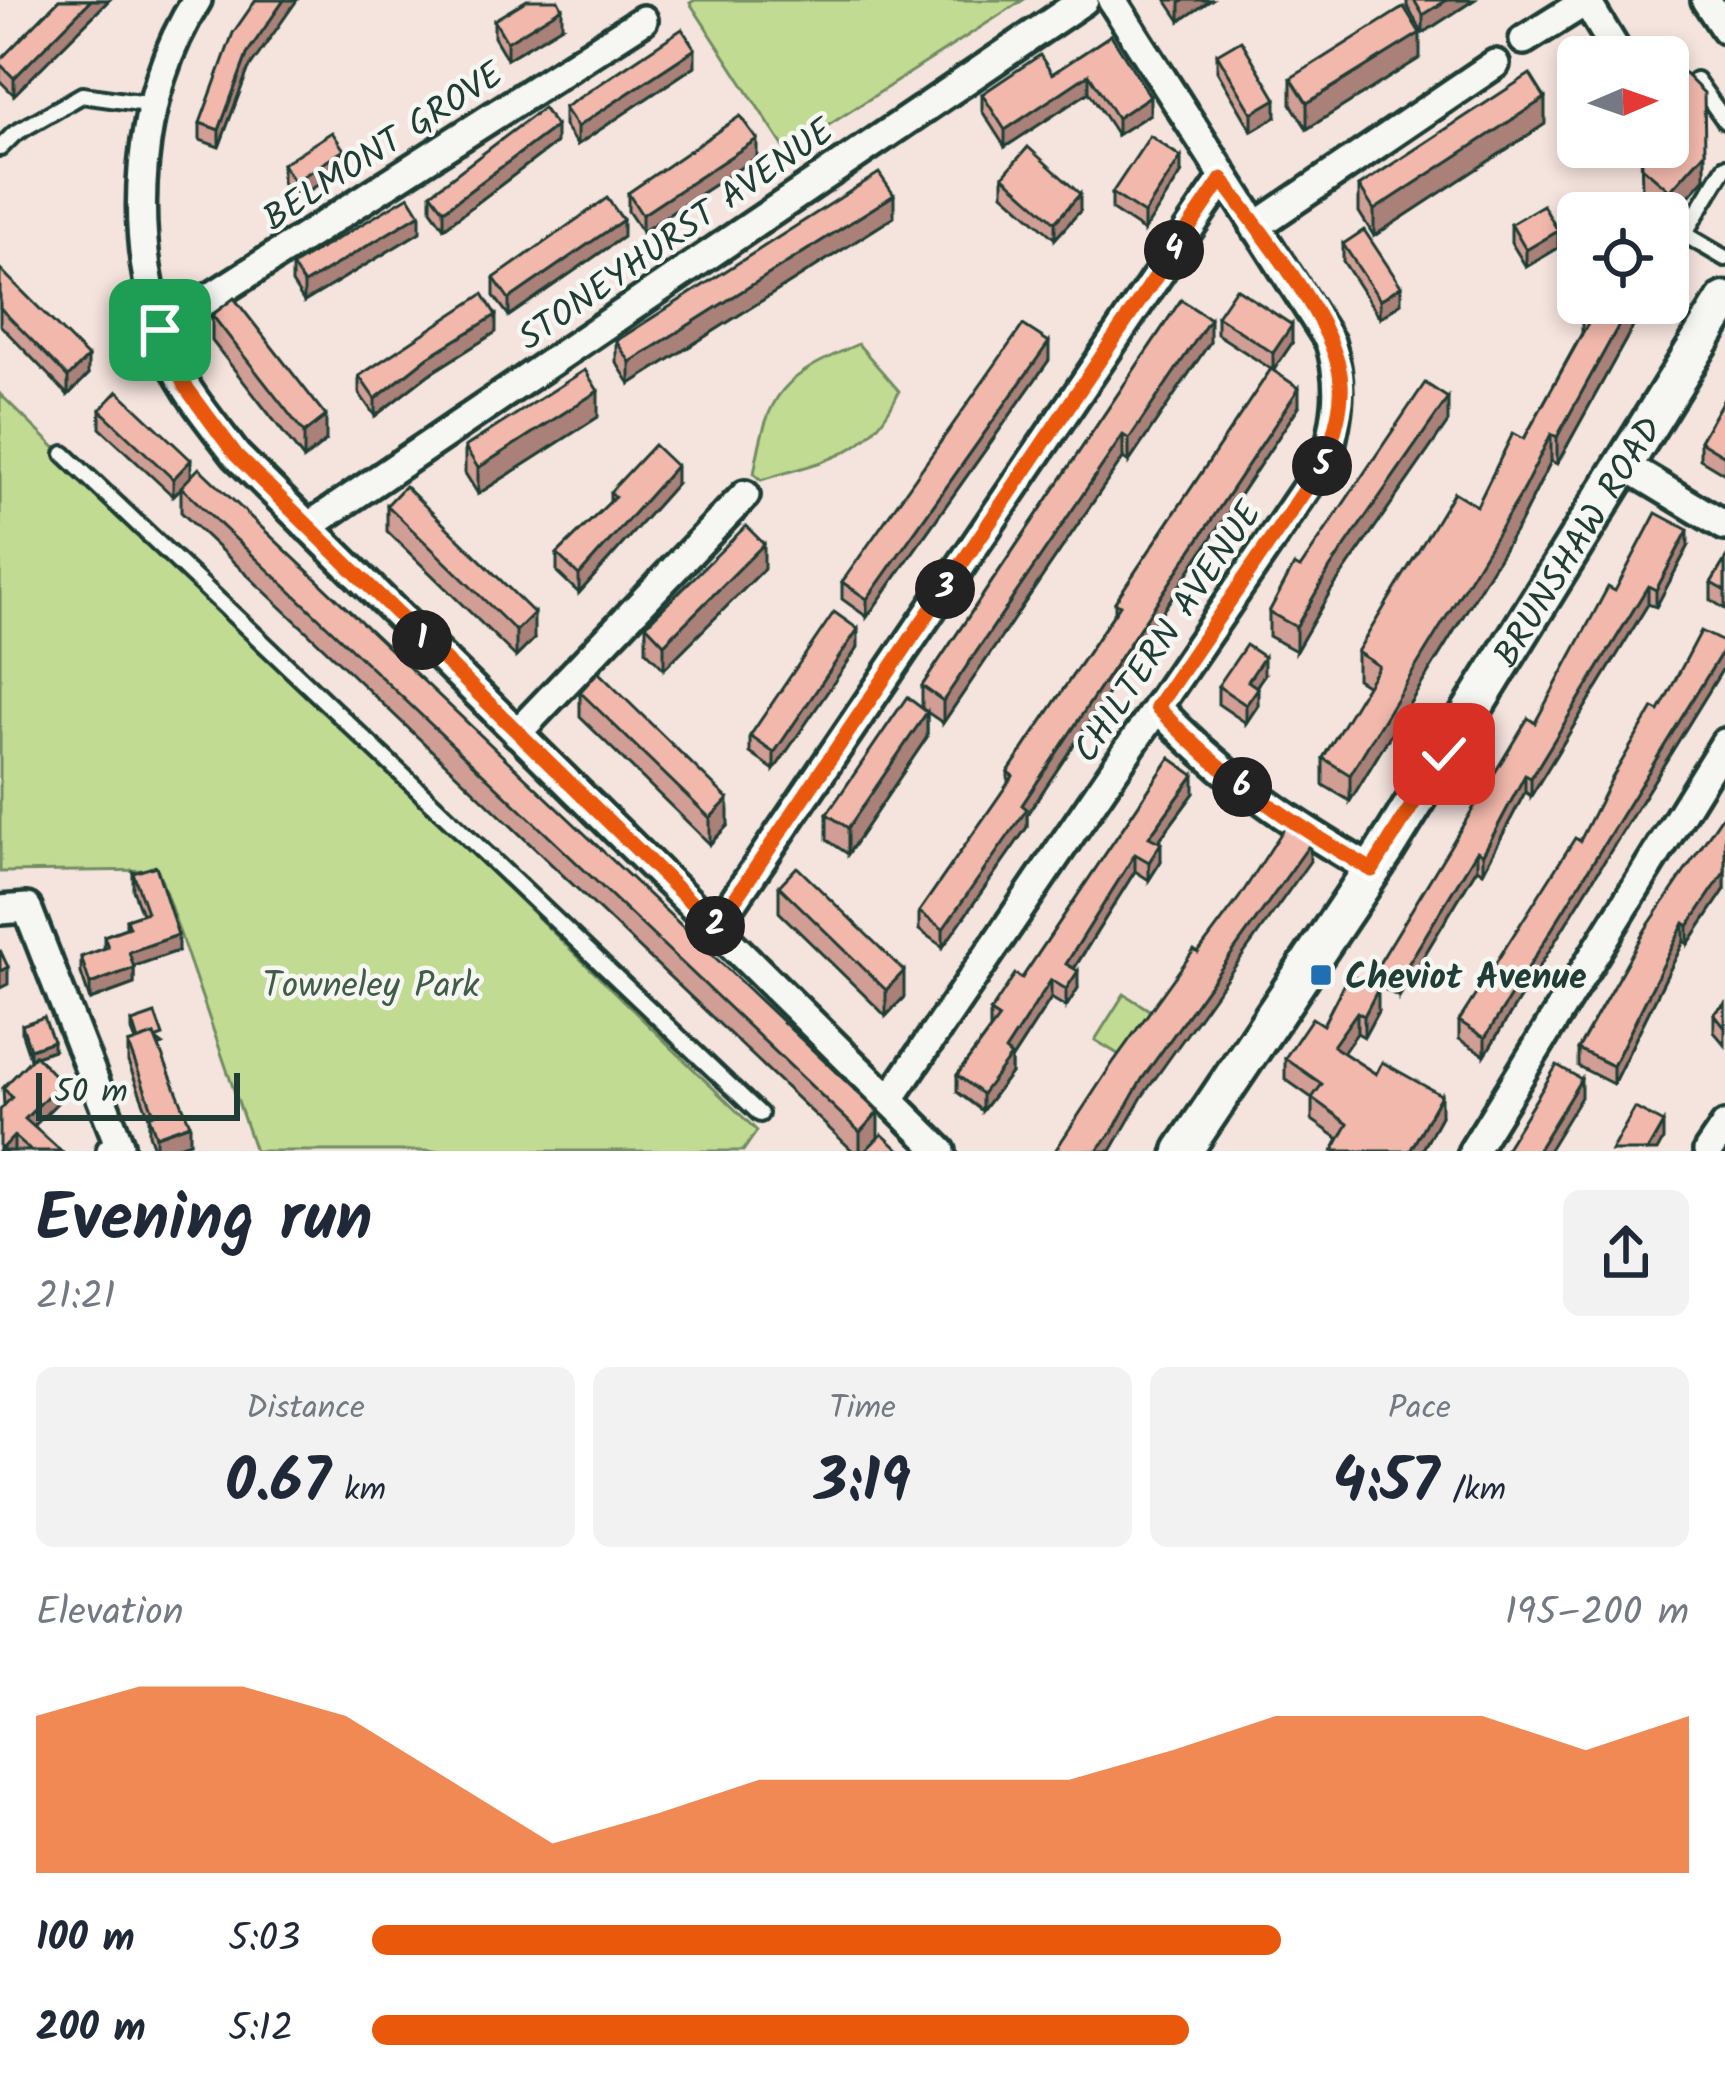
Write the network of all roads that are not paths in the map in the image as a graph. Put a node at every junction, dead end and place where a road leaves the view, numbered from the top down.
1 (197, 0) edge
2 (1084, 0) edge
3 (1112, 0) edge
4 (1587, 0) edge
5 (1706, 0) edge
6 (643, 20) dead end
7 (1725, 29) edge
8 (1607, 36) edge
9 (1524, 40) dead end
10 (1495, 64) dead end
11 (1696, 80) edge
12 (154, 105) junction
13 (1725, 122) edge
14 (0, 148) edge
15 (1725, 167) edge
16 (1222, 179) junction
17 (1255, 227) junction
18 (1725, 258) edge
19 (1725, 301) edge
20 (160, 330) junction
21 (64, 454) dead end
22 (1624, 466) junction
23 (745, 495) dead end
24 (1725, 526) edge
25 (308, 527) junction
26 (1157, 707) junction
27 (518, 734) junction
28 (1725, 743) edge
29 (1372, 870) junction
30 (0, 910) edge
31 (716, 927) junction
32 (890, 1100) junction
33 (760, 1114) dead end
34 (1725, 1126) edge
35 (1193, 1148) edge
36 (111, 1151) edge
37 (941, 1151) edge
38 (1473, 1151) edge
39 (1708, 1151) edge

1 - 12 street
2 - 25 street, STONEYHURST AVENUE
3 - 16 street, CHILTERN AVENUE
4 - 8 street
4 - 9 street
5 - 7 street
6 - 20 street, BELMONT GROVE
10 - 17 street
11 - 13 lane
12 - 14 lane
12 - 20 street
15 - 18 lane
16 - 17 street, CHILTERN AVENUE
16 - 31 street
17 - 26 street, CHILTERN AVENUE
19 - 22 street, BRUNSHAW ROAD
20 - 25 street
21 - 33 lane
22 - 24 street
22 - 29 street, BRUNSHAW ROAD
23 - 27 street
25 - 27 street
26 - 29 street
26 - 32 street, CHILTERN AVENUE
27 - 31 street
28 - 38 street
29 - 35 street, BRUNSHAW ROAD
30 - 36 street
31 - 32 street
32 - 37 street
34 - 39 street

